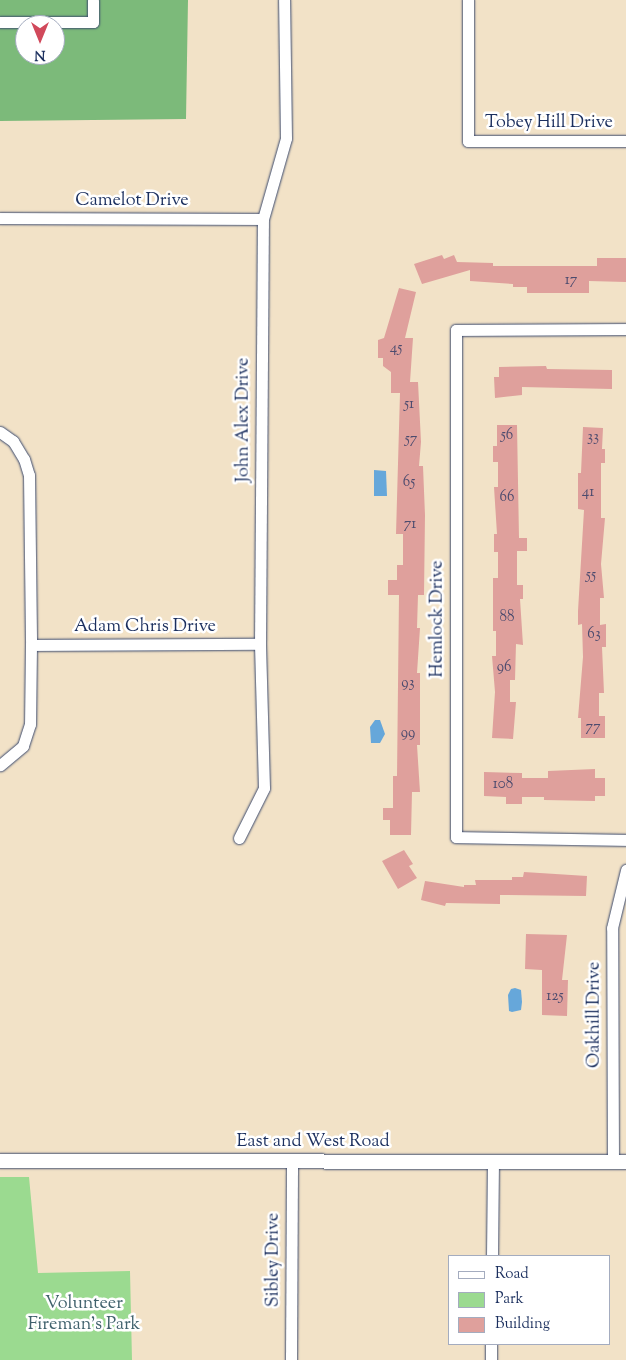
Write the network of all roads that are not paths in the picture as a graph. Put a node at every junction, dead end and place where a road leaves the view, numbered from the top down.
1 (93, 0) edge
2 (284, 0) edge
3 (468, 0) edge
4 (0, 22) edge
5 (626, 141) edge
6 (0, 218) edge
7 (263, 220) junction
8 (626, 329) edge
9 (0, 432) edge
10 (30, 644) junction
11 (260, 644) junction
12 (0, 764) edge
13 (239, 838) dead end
14 (626, 840) edge
15 (626, 870) edge
16 (0, 1161) edge
17 (292, 1161) junction
18 (493, 1162) junction
19 (620, 1162) edge
20 (492, 1255) edge
21 (491, 1345) edge
22 (291, 1360) edge
23 (491, 1360) edge

1 - 4 street
2 - 7 street, John Alex Drive
3 - 5 street, Tobey Hill Drive
6 - 7 street, Camelot Drive
7 - 11 street, John Alex Drive
8 - 14 street, Hemlock Drive
9 - 10 street
10 - 11 street, Adam Chris Drive
10 - 12 street
11 - 13 street, John Alex Drive
15 - 19 street, Oakhill Drive
16 - 17 street, East and West Road
17 - 18 street, East and West Road
17 - 22 street, Sibley Drive
18 - 19 street, East and West Road
18 - 20 street
21 - 23 street

